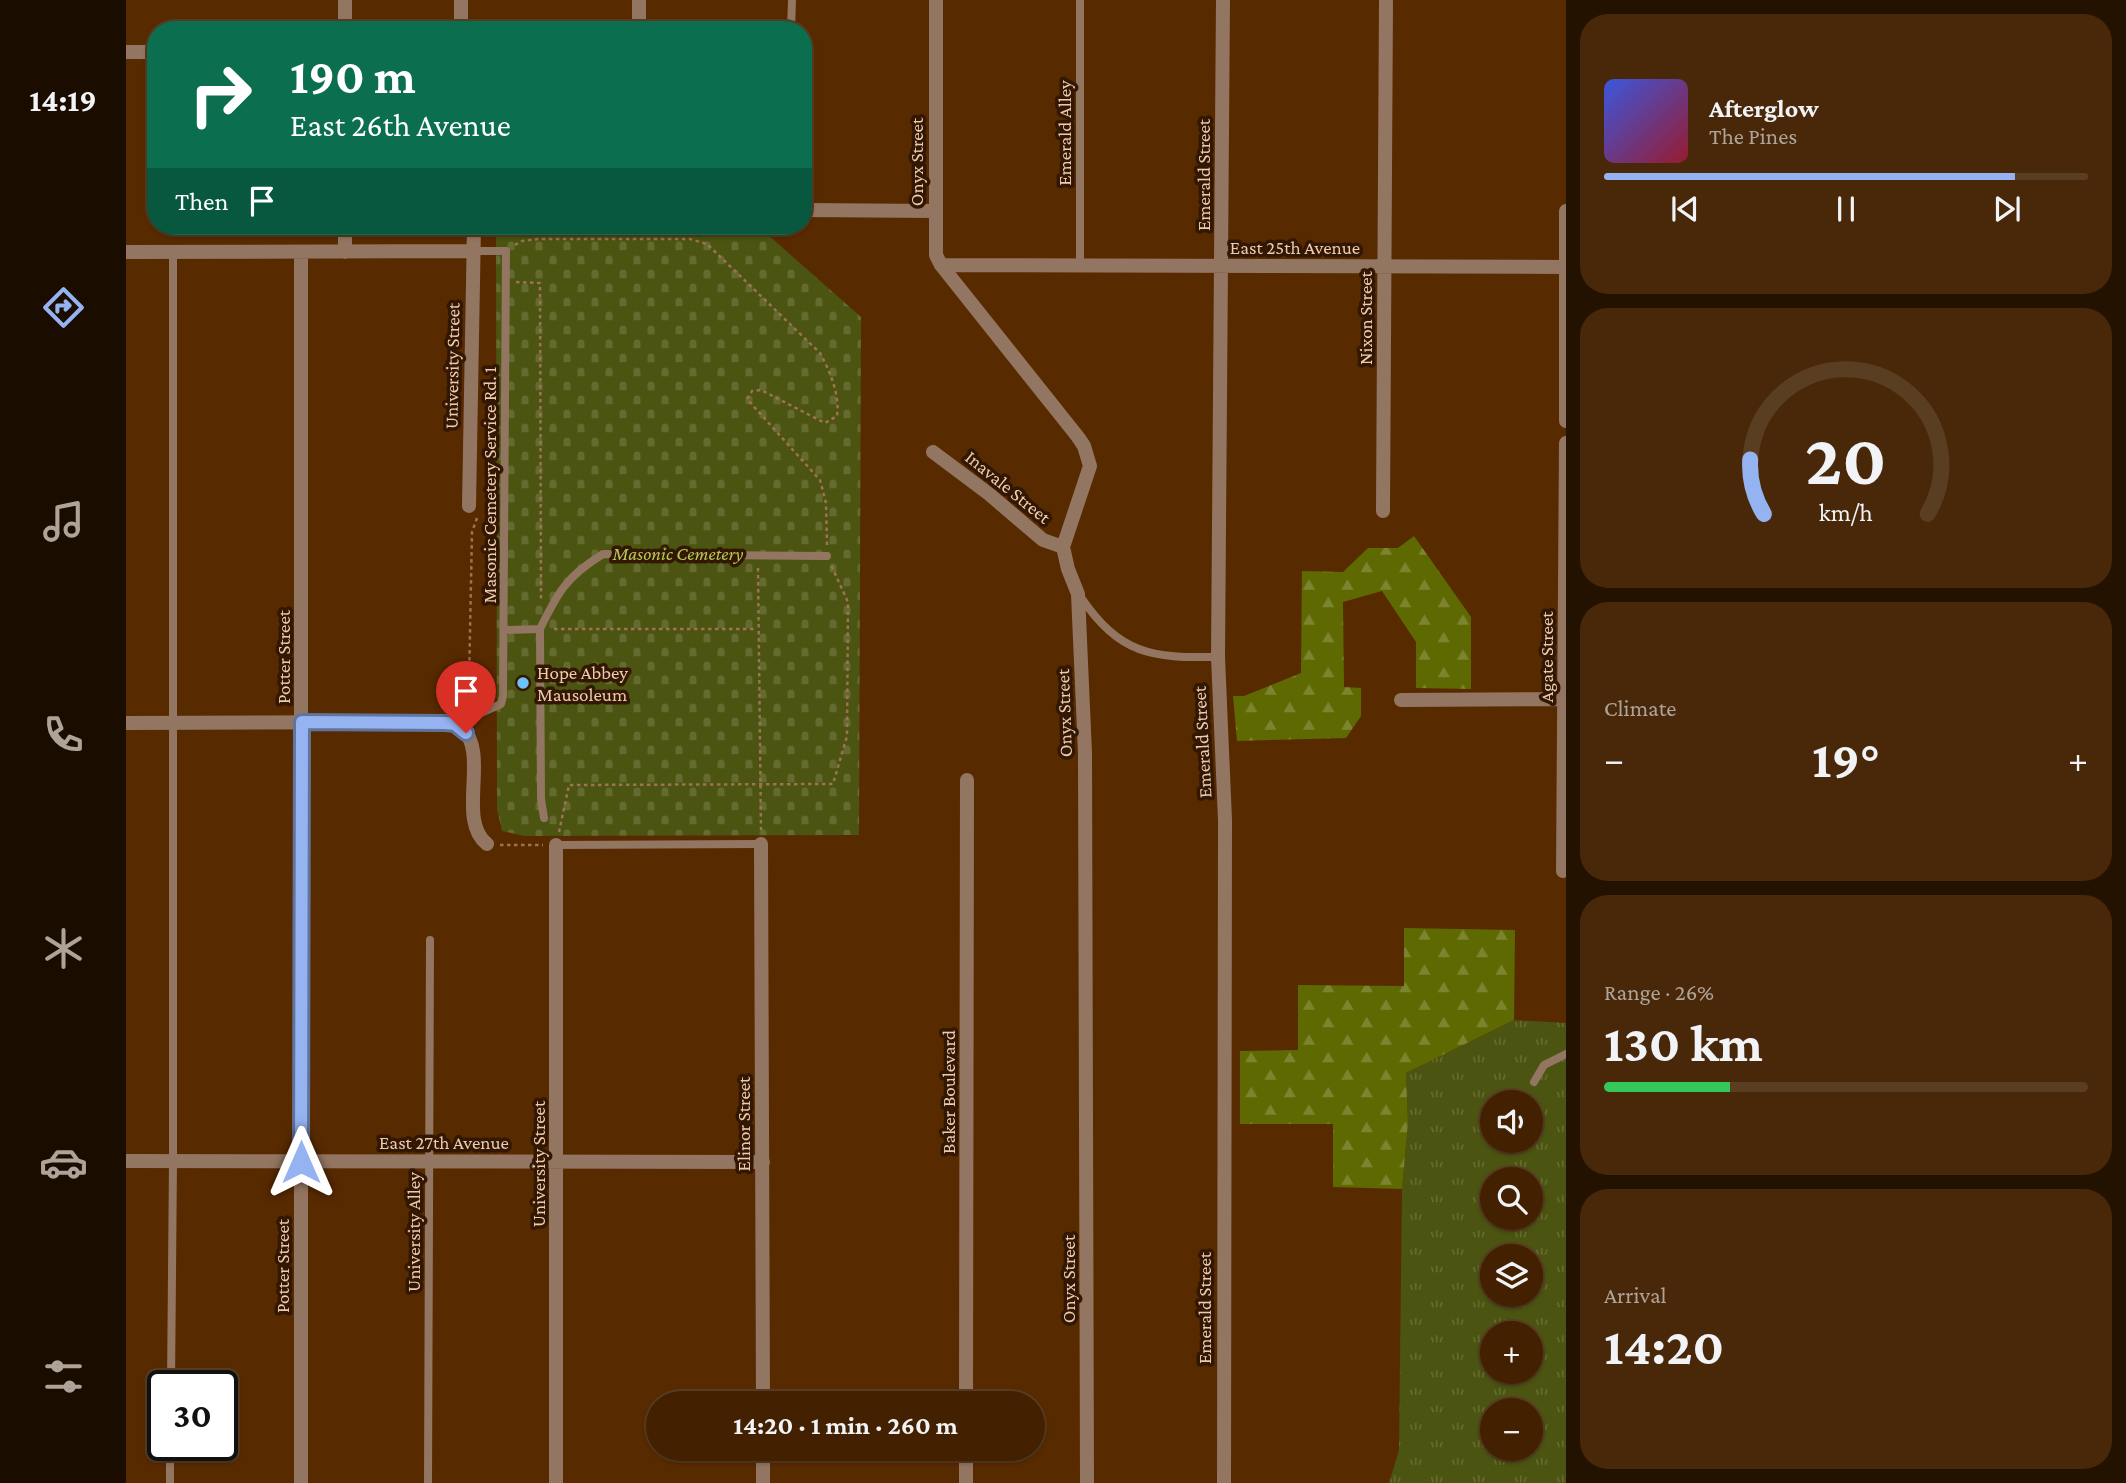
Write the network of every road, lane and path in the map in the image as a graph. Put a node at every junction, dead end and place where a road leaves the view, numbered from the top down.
1 (345, 0) edge
2 (461, 0) edge
3 (639, 0) edge
4 (792, 0) edge
5 (936, 0) edge
6 (1080, 0) edge
7 (1223, 0) edge
8 (1386, 0) edge
9 (345, 21) edge
10 (461, 21) edge
11 (639, 21) edge
12 (791, 21) edge
13 (147, 51) edge
14 (126, 52) edge
15 (812, 210) edge
16 (936, 211) junction
17 (1566, 211) edge
18 (345, 235) edge
19 (474, 235) edge
20 (473, 251) junction
21 (506, 251) junction
22 (126, 252) edge
23 (173, 252) junction
24 (301, 252) junction
25 (345, 252) junction
26 (941, 265) junction
27 (1080, 266) junction
28 (1222, 266) junction
29 (1385, 266) junction
30 (1566, 267) edge
31 (506, 282) junction
32 (1566, 421) edge
33 (1566, 443) edge
34 (933, 452) dead end
35 (469, 502) joint
36 (1383, 511) dead end
37 (1063, 547) junction
38 (758, 556) junction
39 (827, 556) junction
40 (1078, 594) junction
41 (549, 610) junction
42 (504, 629) junction
43 (540, 629) junction
44 (758, 629) junction
45 (1218, 657) junction
46 (1565, 699) edge
47 (1401, 700) dead end
48 (483, 712) junction
49 (302, 722) junction
50 (126, 723) edge
51 (174, 723) junction
52 (461, 728) junction
53 (967, 780) dead end
54 (760, 785) junction
55 (544, 818) dead end
56 (487, 844) joint
57 (761, 844) junction
58 (556, 845) junction
59 (1563, 871) dead end
60 (430, 940) dead end
61 (1566, 1054) edge
62 (1534, 1082) dead end
63 (126, 1161) edge
64 (173, 1161) junction
65 (301, 1162) junction
66 (429, 1162) junction
67 (557, 1162) junction
68 (763, 1162) junction
69 (171, 1370) edge
70 (763, 1391) edge
71 (966, 1391) edge
72 (170, 1461) edge
73 (763, 1461) edge
74 (966, 1461) edge
75 (170, 1483) edge
76 (301, 1483) edge
77 (428, 1483) edge
78 (556, 1483) edge
79 (763, 1483) edge
80 (966, 1483) edge
81 (1087, 1483) edge
82 (1224, 1483) edge

1 - 9 street
2 - 10 street
3 - 11 street
4 - 12 lane
5 - 16 street, Onyx Street
6 - 27 lane, Emerald Alley
7 - 28 street, Emerald Street
8 - 29 street, Nixon Street
13 - 14 street
15 - 16 street
16 - 26 street, Onyx Street
17 - 30 street
18 - 25 street
19 - 20 street, University Street
20 - 21 lane
20 - 25 street
20 - 35 street, University Street
21 - 31 lane, Masonic Cemetery Service Rd. 1
21 - 39 path
22 - 23 street
23 - 24 street
23 - 51 lane
24 - 25 street
24 - 49 street, Potter Street
26 - 27 street, East 25th Avenue
26 - 37 street, Onyx Street
27 - 28 street, East 25th Avenue
28 - 29 street, East 25th Avenue
28 - 45 street, Emerald Street
29 - 30 street, East 25th Avenue
29 - 36 street, Nixon Street
30 - 32 street
31 - 41 path
31 - 42 lane, Masonic Cemetery Service Rd. 1
33 - 46 street, Agate Street
34 - 37 street, Inavale Street
35 - 48 path
37 - 40 street, Onyx Street
38 - 39 lane
38 - 41 lane
38 - 44 path
39 - 54 path
40 - 45 lane
40 - 81 street, Onyx Street
41 - 43 lane
42 - 43 lane
42 - 48 lane, Masonic Cemetery Service Rd. 1
43 - 44 path
43 - 55 lane
44 - 54 path
45 - 82 street, Emerald Street
46 - 47 street
46 - 59 street, Agate Street
48 - 52 lane, Masonic Cemetery Service Rd. 1
49 - 51 street
49 - 52 street
49 - 65 street, Potter Street
50 - 51 street
51 - 64 lane
52 - 56 street
53 - 71 street, Baker Boulevard
54 - 57 path
54 - 58 path
56 - 58 path
57 - 58 lane
57 - 68 street, Elinor Street
58 - 67 street, University Street
60 - 66 lane, University Alley
61 - 62 lane
63 - 64 street, East 27th Avenue
64 - 65 street, East 27th Avenue
64 - 69 lane
65 - 66 street, East 27th Avenue
65 - 76 street, Potter Street
66 - 67 street, East 27th Avenue
66 - 77 lane, University Alley
67 - 68 street, East 27th Avenue
67 - 78 street, University Street
68 - 70 street, Elinor Street
72 - 75 lane
73 - 79 street
74 - 80 street

